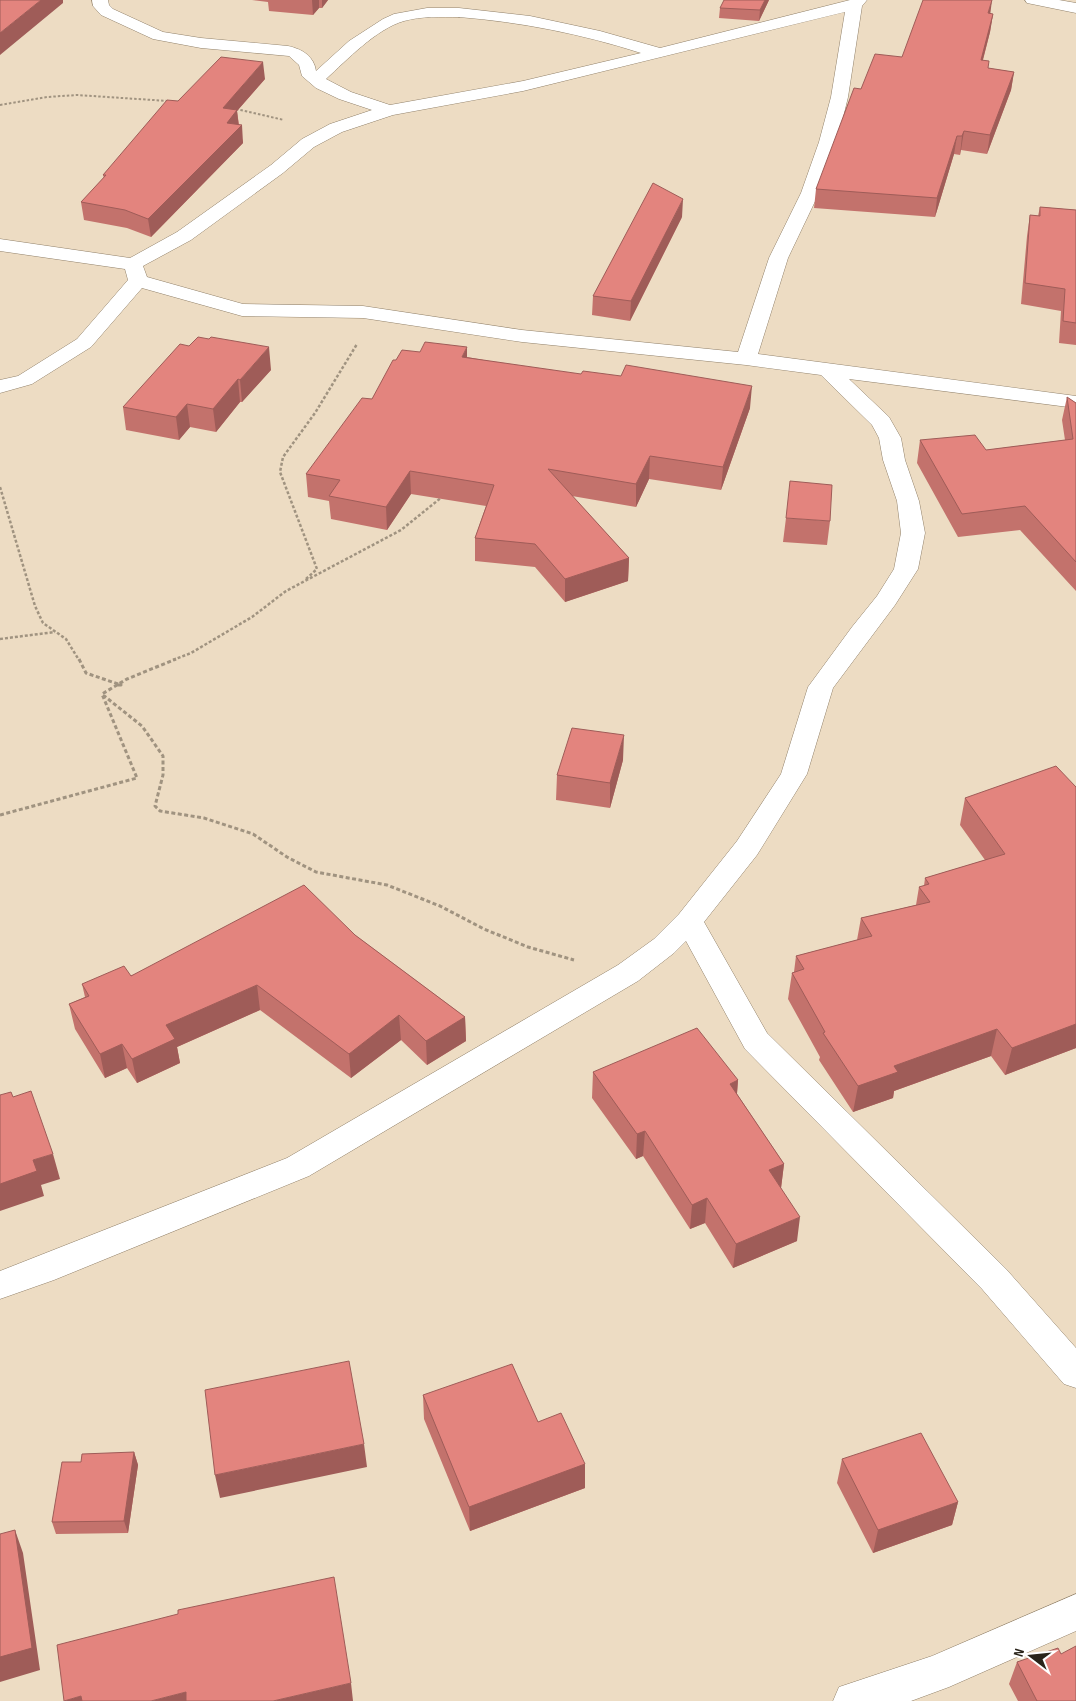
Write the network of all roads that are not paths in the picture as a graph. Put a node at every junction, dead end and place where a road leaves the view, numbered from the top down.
1 (100, 0) edge
2 (1033, 0) edge
3 (856, 3) edge
4 (1076, 8) edge
5 (659, 53) junction
6 (316, 80) junction
7 (389, 110) junction
8 (0, 245) edge
9 (135, 273) junction
10 (746, 359) junction
11 (828, 370) junction
12 (0, 387) edge
13 (1076, 402) edge
14 (689, 921) junction
15 (0, 1285) edge
16 (1076, 1373) edge
17 (1076, 1612) edge
18 (853, 1701) edge

1 - 6 street
2 - 4 street
3 - 5 street
3 - 10 street
5 - 6 street
5 - 7 street
6 - 7 street
7 - 9 street
8 - 9 street
9 - 10 street
9 - 12 street
10 - 11 street
11 - 13 street
11 - 14 street
14 - 15 street
14 - 16 street
17 - 18 street

